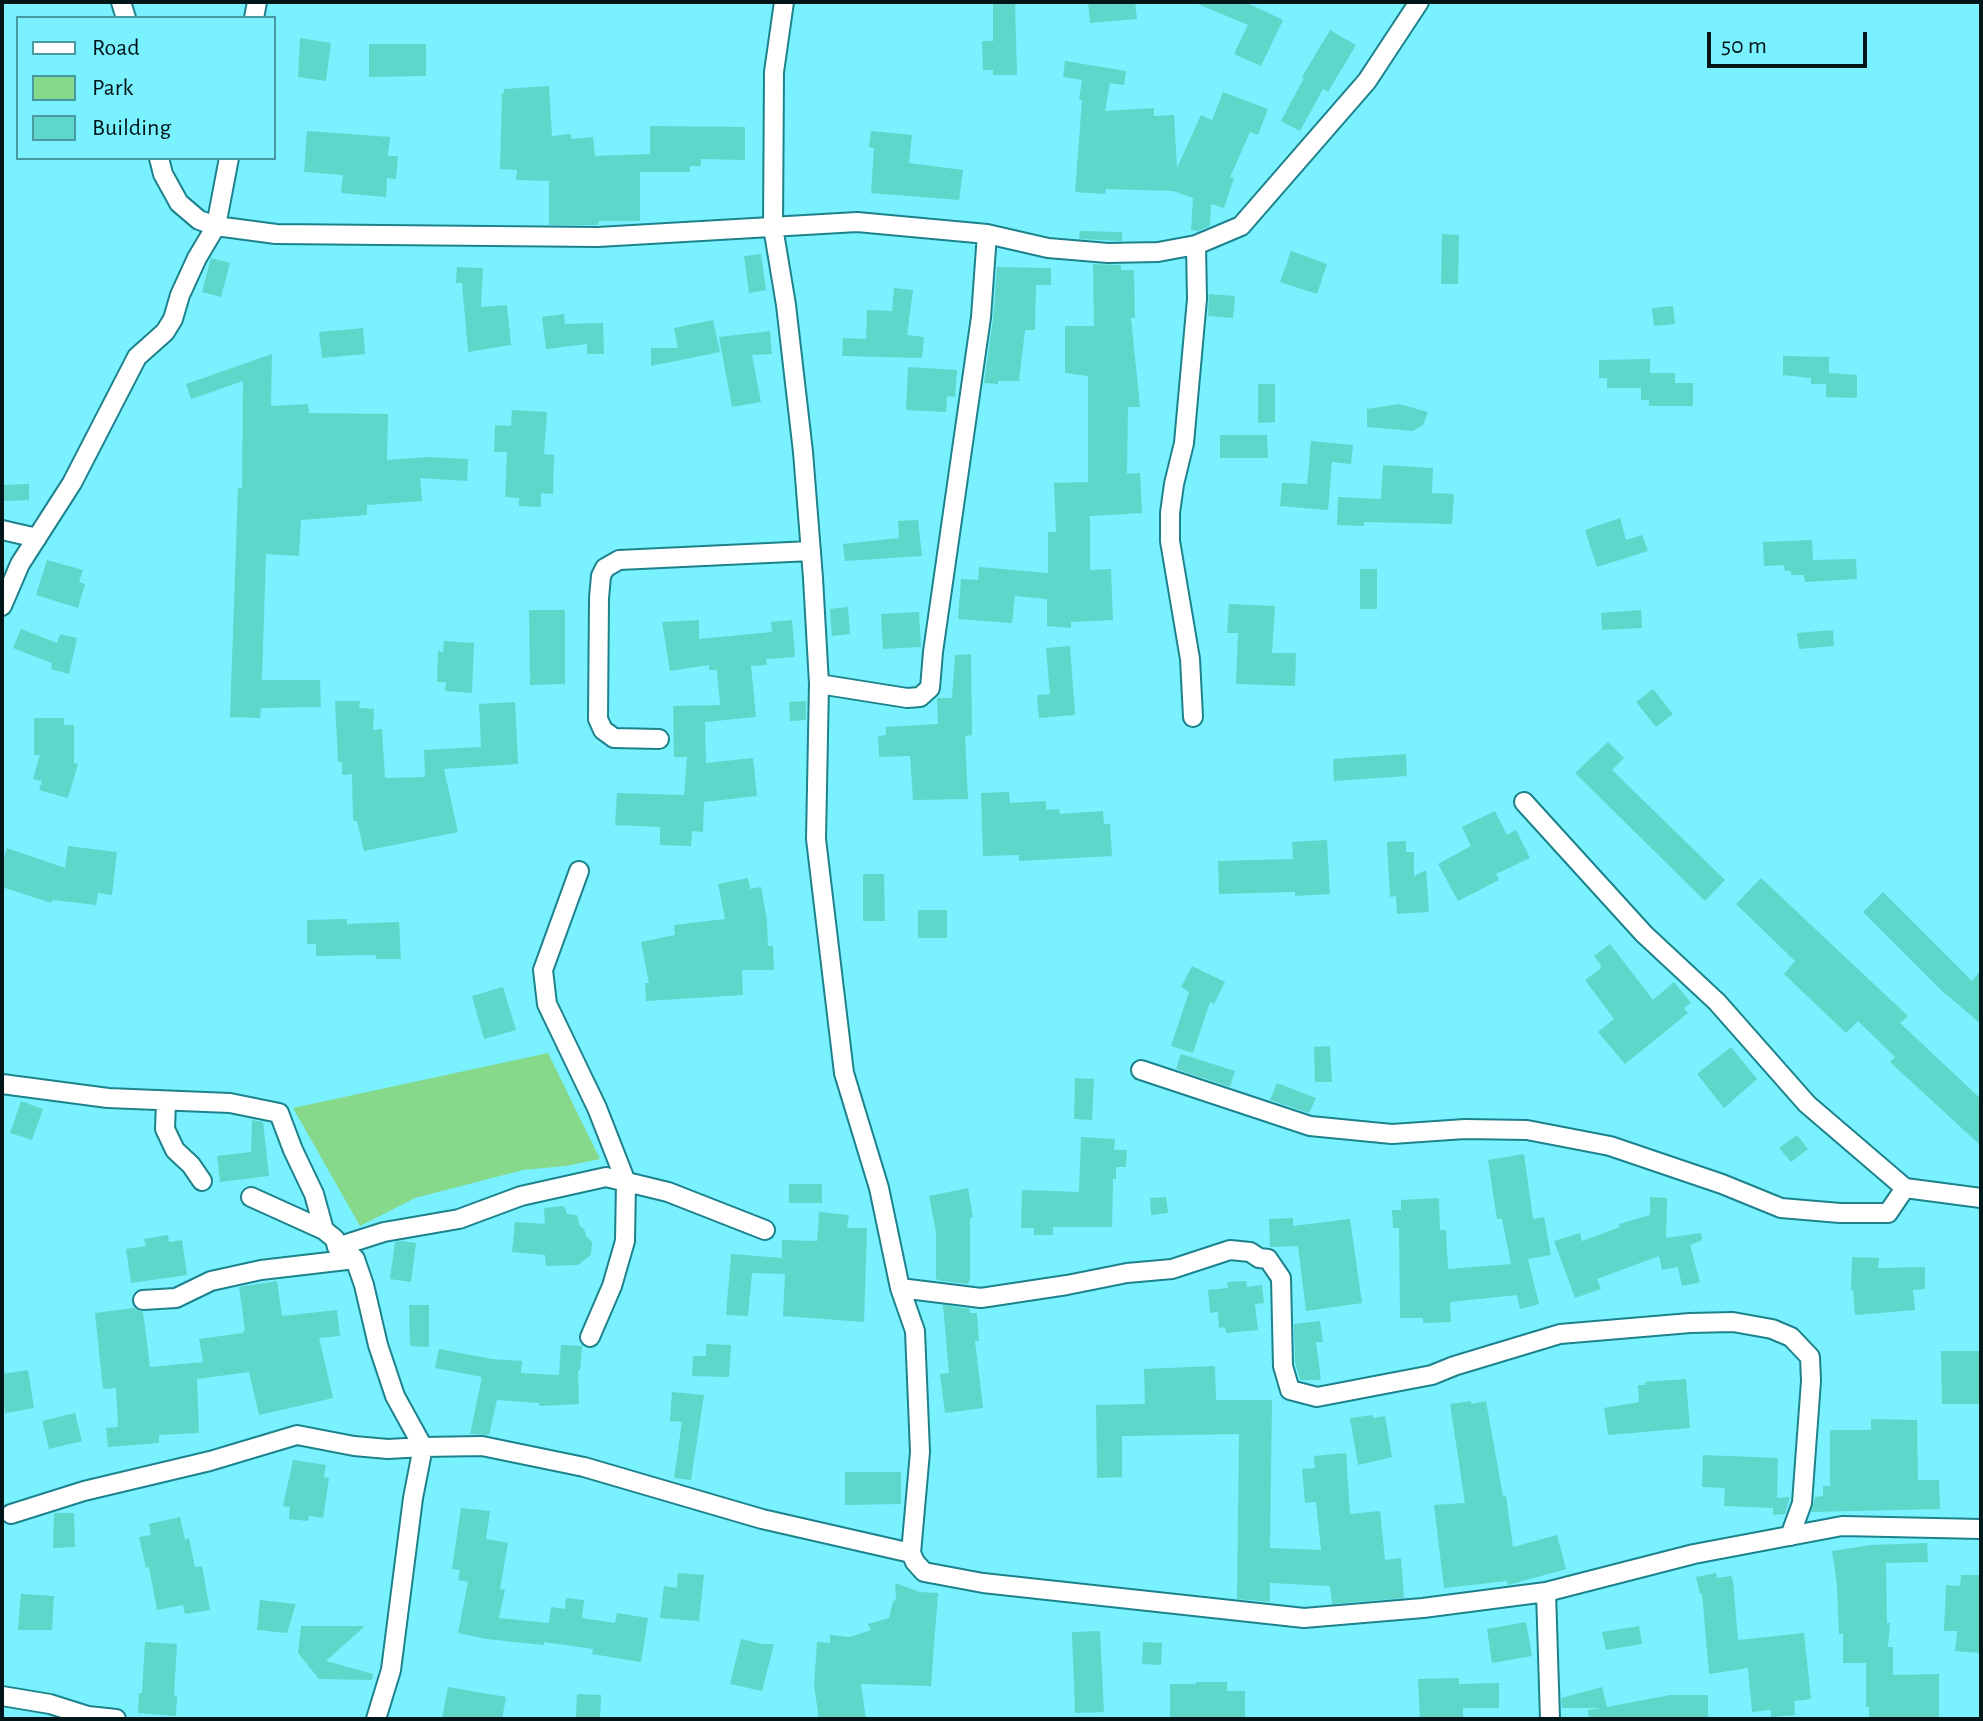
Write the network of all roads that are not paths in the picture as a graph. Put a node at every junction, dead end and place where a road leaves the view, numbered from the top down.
1 (784, 2) edge
2 (1419, 2) edge
3 (160, 160) edge
4 (229, 160) edge
5 (216, 226) junction
6 (773, 227) junction
7 (987, 234) junction
8 (1196, 245) junction
9 (2, 530) edge
10 (37, 538) junction
11 (811, 551) junction
12 (2, 606) edge
13 (819, 684) junction
14 (1193, 717) dead end
15 (659, 739) dead end
16 (1524, 802) dead end
17 (579, 871) dead end
18 (1141, 1070) dead end
19 (2, 1084) edge
20 (166, 1101) junction
21 (202, 1181) dead end
22 (626, 1182) junction
23 (1905, 1188) junction
24 (251, 1197) dead end
25 (1981, 1198) edge
26 (324, 1230) junction
27 (765, 1230) dead end
28 (337, 1247) junction
29 (355, 1259) junction
30 (900, 1288) junction
31 (143, 1300) dead end
32 (590, 1337) dead end
33 (423, 1447) junction
34 (1802, 1503) junction
35 (11, 1514) dead end
36 (1820, 1529) junction
37 (1981, 1529) edge
38 (1790, 1536) junction
39 (911, 1553) junction
40 (1546, 1592) junction
41 (2, 1696) edge
42 (116, 1719) edge
43 (376, 1719) edge
44 (1550, 1719) edge

1 - 6 street
2 - 8 street
3 - 5 street
4 - 5 street
5 - 6 street
5 - 10 street
6 - 7 street
6 - 11 street
7 - 8 street
7 - 13 street
8 - 14 street
9 - 10 street
10 - 12 street
11 - 13 street
11 - 15 street
13 - 30 street
16 - 23 street
17 - 22 street
18 - 23 street
19 - 20 street
20 - 21 street
20 - 26 street
22 - 27 street
22 - 28 street
22 - 32 street
23 - 25 street
24 - 26 street
26 - 28 street
28 - 29 street
29 - 31 street
29 - 33 street
30 - 34 street
30 - 39 street
33 - 35 street
33 - 39 street
33 - 43 street
34 - 36 street
34 - 38 street
36 - 37 street
36 - 38 street
38 - 40 street
39 - 40 street
40 - 44 street
41 - 42 street

